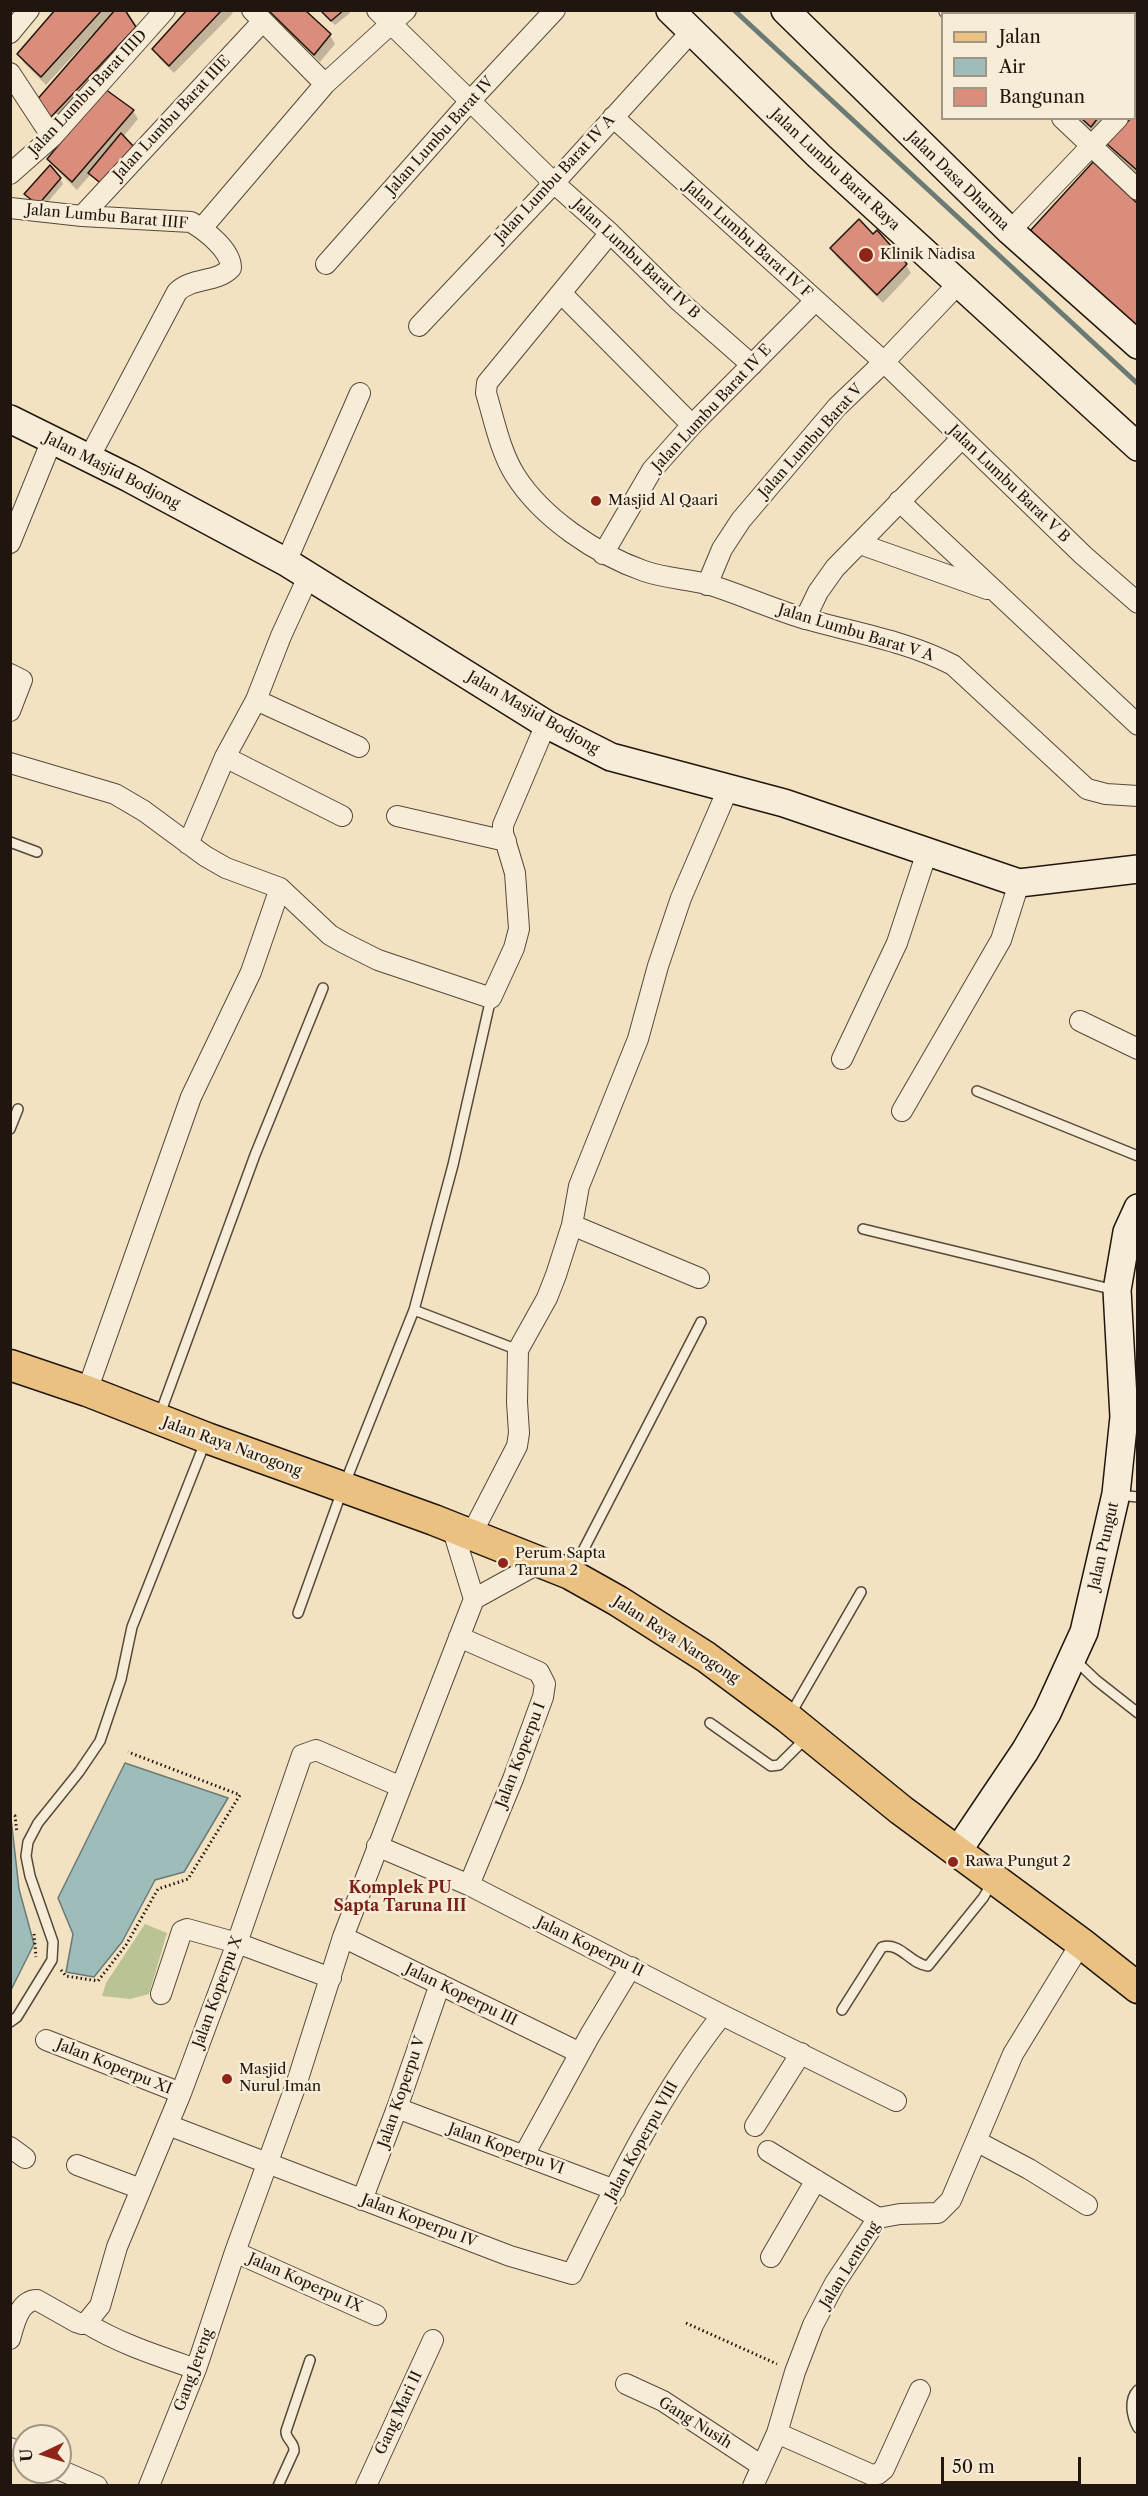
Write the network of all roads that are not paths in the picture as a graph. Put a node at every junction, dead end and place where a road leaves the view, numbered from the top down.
1 (29, 10) edge
2 (165, 10) edge
3 (377, 10) edge
4 (555, 10) edge
5 (670, 10) edge
6 (784, 10) edge
7 (257, 16) edge
8 (399, 17) edge
9 (691, 32) junction
10 (10, 33) edge
11 (10, 73) edge
12 (325, 84) junction
13 (464, 94) junction
14 (613, 117) junction
15 (1064, 120) edge
16 (1116, 120) edge
17 (52, 137) junction
18 (1091, 148) junction
19 (10, 174) edge
20 (554, 183) junction
21 (1137, 190) edge
22 (10, 208) edge
23 (82, 216) junction
24 (202, 228) junction
25 (1010, 231) junction
26 (610, 233) junction
27 (326, 264) dead end
28 (958, 284) junction
29 (561, 293) junction
30 (815, 301) junction
31 (419, 326) dead end
32 (1137, 345) edge
33 (884, 362) junction
34 (752, 365) junction
35 (360, 393) dead end
36 (10, 419) edge
37 (692, 425) junction
38 (962, 438) junction
39 (52, 440) junction
40 (1137, 447) edge
41 (89, 458) junction
42 (900, 501) junction
43 (10, 543) edge
44 (860, 544) junction
45 (603, 554) junction
46 (286, 562) junction
47 (308, 577) junction
48 (707, 585) junction
49 (994, 591) junction
50 (1137, 603) edge
51 (805, 619) junction
52 (10, 674) edge
53 (256, 700) junction
54 (10, 711) edge
55 (546, 724) junction
56 (1137, 725) edge
57 (359, 747) dead end
58 (225, 757) junction
59 (10, 763) edge
60 (728, 789) junction
61 (1137, 796) edge
62 (342, 816) dead end
63 (397, 816) dead end
64 (506, 841) junction
65 (10, 842) edge
66 (188, 844) junction
67 (37, 852) dead end
68 (927, 852) junction
69 (1137, 868) edge
70 (1019, 883) junction
71 (280, 888) junction
72 (323, 988) dead end
73 (491, 998) junction
74 (1080, 1022) dead end
75 (1137, 1049) edge
76 (842, 1059) dead end
77 (977, 1091) dead end
78 (18, 1109) dead end
79 (902, 1111) dead end
80 (10, 1130) edge
81 (1137, 1155) edge
82 (1137, 1208) edge
83 (572, 1225) junction
84 (863, 1229) dead end
85 (699, 1278) dead end
86 (1117, 1290) junction
87 (414, 1310) junction
88 (701, 1322) dead end
89 (518, 1350) junction
90 (10, 1365) edge
91 (87, 1391) junction
92 (158, 1420) junction
93 (207, 1438) junction
94 (343, 1488) junction
95 (1127, 1496) edge
96 (462, 1531) junction
97 (541, 1562) junction
98 (570, 1574) junction
99 (861, 1592) dead end
100 (474, 1599) junction
101 (298, 1613) dead end
102 (459, 1637) junction
103 (1072, 1657) junction
104 (1137, 1713) edge
105 (710, 1723) dead end
106 (799, 1727) junction
107 (399, 1786) junction
108 (377, 1846) junction
109 (957, 1852) junction
110 (995, 1879) junction
111 (469, 1885) junction
112 (343, 1937) junction
113 (237, 1943) junction
114 (1081, 1943) junction
115 (631, 1967) junction
116 (331, 1978) junction
117 (440, 1984) junction
118 (1137, 1988) edge
119 (161, 1994) dead end
120 (842, 2010) dead end
121 (722, 2015) junction
122 (10, 2022) edge
123 (46, 2040) dead end
124 (580, 2053) junction
125 (801, 2053) junction
126 (181, 2093) junction
127 (896, 2101) dead end
128 (398, 2108) junction
129 (168, 2125) junction
130 (754, 2126) dead end
131 (976, 2141) junction
132 (768, 2151) dead end
133 (524, 2155) junction
134 (268, 2163) junction
135 (77, 2165) dead end
136 (816, 2180) junction
137 (141, 2189) junction
138 (615, 2190) junction
139 (363, 2199) junction
140 (1087, 2205) dead end
141 (878, 2218) junction
142 (235, 2252) junction
143 (771, 2258) dead end
144 (572, 2274) joint
145 (376, 2315) dead end
146 (86, 2323) junction
147 (10, 2339) edge
148 (433, 2340) dead end
149 (310, 2360) dead end
150 (196, 2369) junction
151 (626, 2385) dead end
152 (920, 2390) dead end
153 (1137, 2390) edge
154 (1137, 2428) edge
155 (777, 2433) junction
156 (762, 2466) junction
157 (72, 2475) edge
158 (97, 2486) edge
159 (149, 2486) edge
160 (278, 2486) edge
161 (366, 2486) edge
162 (753, 2486) edge

1 - 10 street
2 - 17 street, Jalan Lumbu Barat IIID
3 - 8 street, Jalan Lumbu Barat IV B
4 - 13 street, Jalan Lumbu Barat IV
5 - 9 street, Jalan Lumbu Barat Raya
6 - 25 street, Jalan Dasa Dharma
7 - 12 street
7 - 23 street, Jalan Lumbu Barat IIIE
8 - 12 street
8 - 13 street, Jalan Lumbu Barat IV B
9 - 14 street, Jalan Lumbu Barat IV A
9 - 28 street, Jalan Lumbu Barat Raya
11 - 17 street
12 - 24 street
13 - 20 street, Jalan Lumbu Barat IV B
13 - 27 street, Jalan Lumbu Barat IV
14 - 20 street, Jalan Lumbu Barat IV A
14 - 30 street, Jalan Lumbu Barat IV F
15 - 18 street
16 - 18 street
17 - 19 street, Jalan Lumbu Barat IIID
18 - 21 street
18 - 25 street
20 - 26 street, Jalan Lumbu Barat IV B
20 - 31 street, Jalan Lumbu Barat IV A
22 - 23 street, Jalan Lumbu Barat IIIF
23 - 24 street, Jalan Lumbu Barat IIIF
24 - 41 street
25 - 32 street, Jalan Dasa Dharma
26 - 29 street
26 - 34 street, Jalan Lumbu Barat IV B
28 - 33 street, Jalan Lumbu Barat V
28 - 40 street, Jalan Lumbu Barat Raya
29 - 37 street
29 - 45 street, Jalan Lumbu Barat V A
30 - 33 street, Jalan Lumbu Barat IV F
30 - 34 street, Jalan Lumbu Barat IV E
33 - 38 street, Jalan Lumbu Barat V B
33 - 48 street, Jalan Lumbu Barat V
34 - 37 street, Jalan Lumbu Barat IV E
35 - 46 street
36 - 39 street, Jalan Masjid Bodjong
37 - 45 street, Jalan Lumbu Barat IV E
38 - 42 street
38 - 50 street, Jalan Lumbu Barat V B
39 - 41 street, Jalan Masjid Bodjong
39 - 43 street
41 - 46 street, Jalan Masjid Bodjong
42 - 44 street
42 - 49 street
44 - 49 street
44 - 51 street
45 - 48 street, Jalan Lumbu Barat V A
46 - 47 street, Jalan Masjid Bodjong
47 - 53 street
47 - 55 street, Jalan Masjid Bodjong
48 - 51 street, Jalan Lumbu Barat V A
49 - 56 street
51 - 61 street, Jalan Lumbu Barat V A
52 - 54 street
53 - 57 street
53 - 58 street
55 - 60 street, Jalan Masjid Bodjong
55 - 64 street
58 - 62 street
58 - 66 street
59 - 66 street
60 - 68 street, Jalan Masjid Bodjong
60 - 83 street
63 - 64 street
64 - 73 street
65 - 67 lane
66 - 71 street
68 - 70 street, Jalan Masjid Bodjong
68 - 76 street
69 - 70 street, Jalan Masjid Bodjong
70 - 79 street
71 - 73 street
71 - 91 street
72 - 92 lane
73 - 87 lane
74 - 75 street
77 - 81 lane
78 - 80 lane
82 - 86 street, Jalan Pungut
83 - 85 street
83 - 89 street
84 - 86 lane
86 - 95 street, Jalan Pungut
87 - 89 lane
87 - 94 lane
88 - 98 lane
89 - 96 street
90 - 91 main road, Jalan Raya Narogong
91 - 92 main road, Jalan Raya Narogong
92 - 93 main road, Jalan Raya Narogong
93 - 94 main road, Jalan Raya Narogong
93 - 122 lane
94 - 96 main road, Jalan Raya Narogong
94 - 101 lane
95 - 103 street, Jalan Pungut
96 - 97 main road, Jalan Raya Narogong
96 - 100 street
97 - 98 main road, Jalan Raya Narogong
97 - 100 street
98 - 106 main road, Jalan Raya Narogong
99 - 106 lane
100 - 102 street, Gang Jereng
102 - 107 street, Gang Jereng
102 - 111 street, Jalan Koperpu I
103 - 104 lane
103 - 109 street, Jalan Pungut
105 - 106 lane
106 - 109 main road, Jalan Raya Narogong
107 - 108 street, Gang Jereng
107 - 113 street, Jalan Koperpu X
108 - 111 street, Jalan Koperpu II
108 - 112 street, Gang Jereng
109 - 110 main road, Jalan Raya Narogong
110 - 114 main road, Jalan Raya Narogong
110 - 120 lane
111 - 115 street, Jalan Koperpu II
112 - 116 street, Gang Jereng
112 - 117 street, Jalan Koperpu III
113 - 116 street
113 - 119 street
113 - 126 street, Jalan Koperpu X
114 - 118 main road, Jalan Raya Narogong
114 - 131 street, Jalan Lentong
115 - 121 street, Jalan Koperpu II
115 - 124 street
116 - 134 street, Gang Jereng
117 - 124 street, Jalan Koperpu III
117 - 128 street, Jalan Koperpu V
121 - 125 street, Jalan Koperpu II
121 - 138 street, Jalan Koperpu VIII
123 - 126 street, Jalan Koperpu XI
124 - 133 street
125 - 127 street, Jalan Koperpu II
125 - 130 street
126 - 129 street, Jalan Koperpu X
128 - 133 street, Jalan Koperpu VI
128 - 139 street, Jalan Koperpu V
129 - 134 street, Jalan Koperpu IV
129 - 137 street, Jalan Koperpu X
131 - 140 street
131 - 141 street, Jalan Lentong
132 - 136 street
133 - 138 street, Jalan Koperpu VI
134 - 139 street, Jalan Koperpu IV
134 - 142 street, Gang Jereng
135 - 137 street
136 - 141 street
136 - 143 street
137 - 146 street, Jalan Koperpu X
138 - 144 street, Jalan Koperpu VIII
139 - 144 street, Jalan Koperpu IV
141 - 155 street, Jalan Lentong
142 - 145 street, Jalan Koperpu IX
142 - 150 street, Gang Jereng
146 - 147 street
146 - 150 street
148 - 161 street, Gang Mari II
149 - 160 lane
150 - 159 street, Gang Jereng
151 - 156 street, Gang Nusih
152 - 155 street
153 - 154 lane
155 - 156 street, Jalan Lentong
156 - 162 street, Jalan Lentong
157 - 158 street

